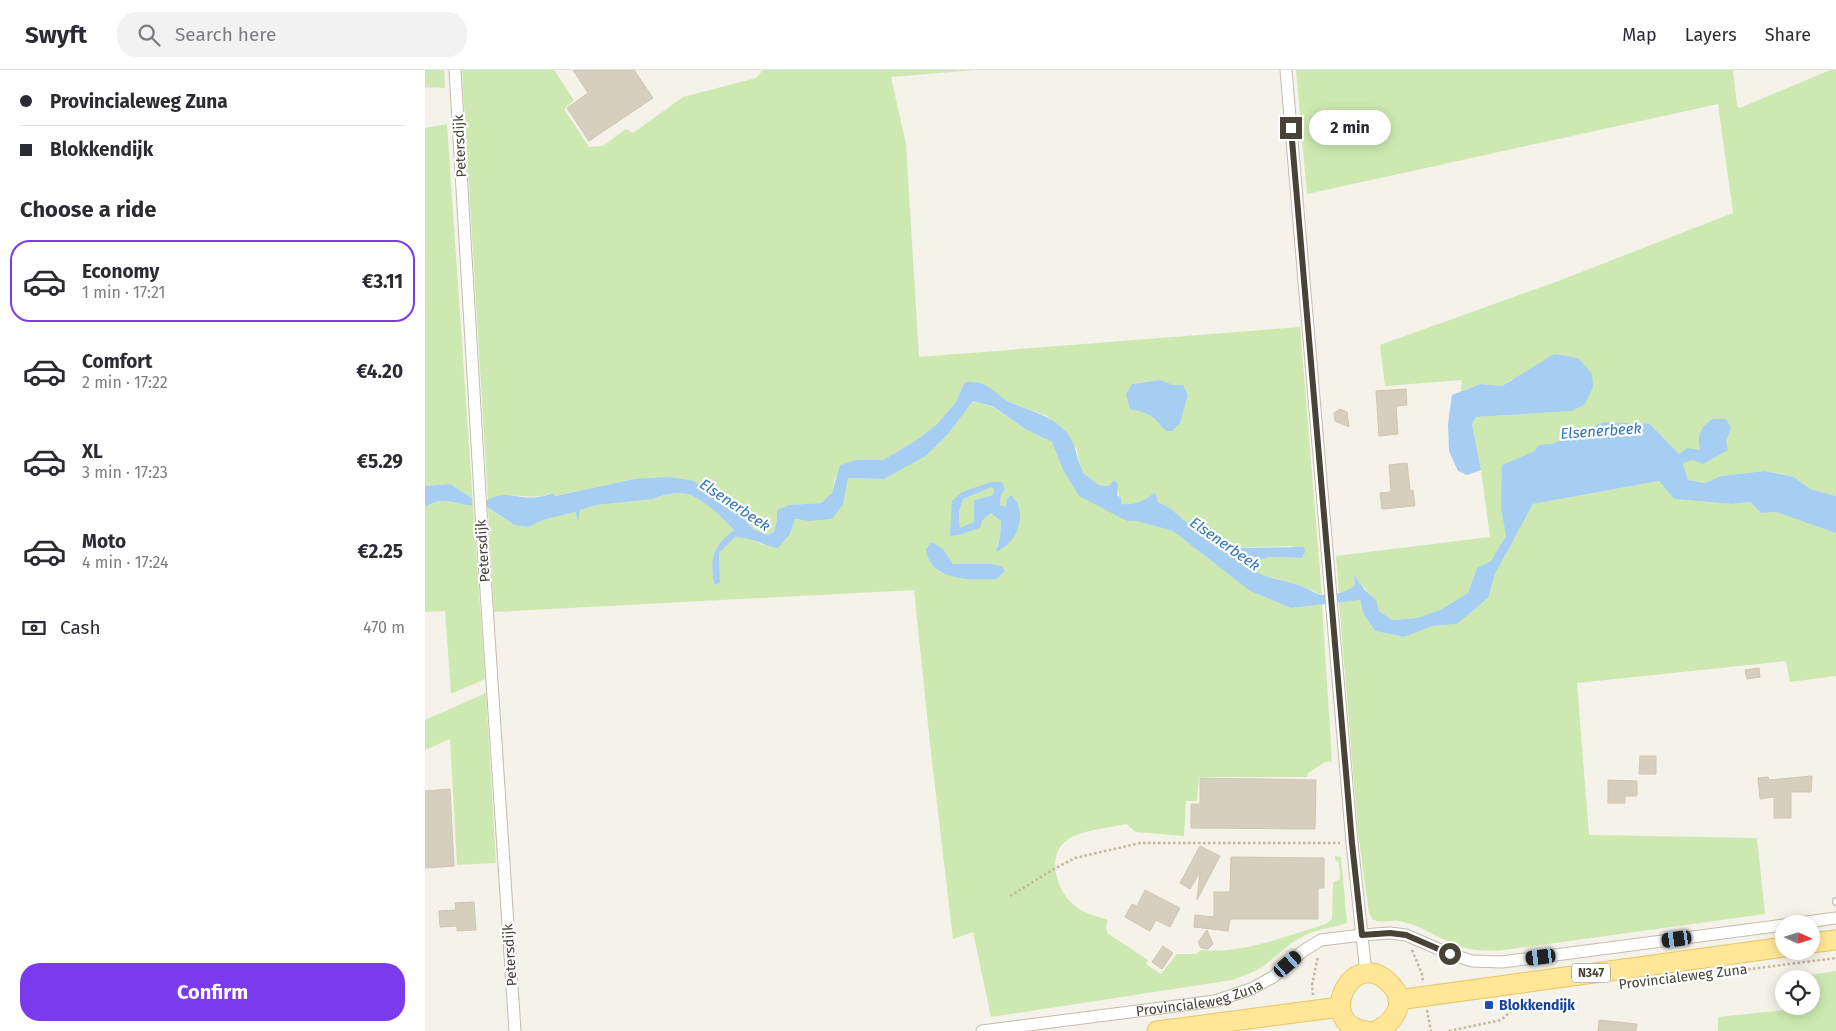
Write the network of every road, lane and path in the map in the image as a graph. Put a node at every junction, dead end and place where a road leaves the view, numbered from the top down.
1 (455, 70) edge
2 (1286, 70) edge
3 (1352, 843) junction
4 (1010, 896) dead end
5 (1836, 918) edge
6 (1820, 920) edge
7 (1775, 926) edge
8 (1362, 935) junction
9 (1321, 940) junction
10 (1836, 940) edge
11 (1820, 942) edge
12 (1775, 948) edge
13 (1836, 958) edge
14 (1742, 970) dead end
15 (1366, 973) junction
16 (1528, 998) dead end
17 (1398, 1000) junction
18 (1340, 1007) junction
19 (1315, 1010) junction
20 (515, 1031) edge
21 (982, 1031) edge
22 (1157, 1031) edge
23 (1367, 1031) edge
24 (1375, 1031) edge
25 (1449, 1031) edge

1 - 20 street, Petersdijk
2 - 3 street
3 - 4 path
3 - 8 street
5 - 6 street
7 - 8 street, Provincialeweg Zuna
8 - 9 street, Provincialeweg Zuna
8 - 15 street
9 - 19 path
9 - 21 street, Provincialeweg Zuna
10 - 11 main road
12 - 17 main road, Provincialeweg Zuna / N347
13 - 14 path, Provincialeweg Zuna
15 - 17 main road
15 - 18 main road
16 - 25 path
17 - 24 main road
18 - 19 main road, Provincialeweg Zuna
18 - 23 main road
19 - 22 main road, Provincialeweg Zuna

